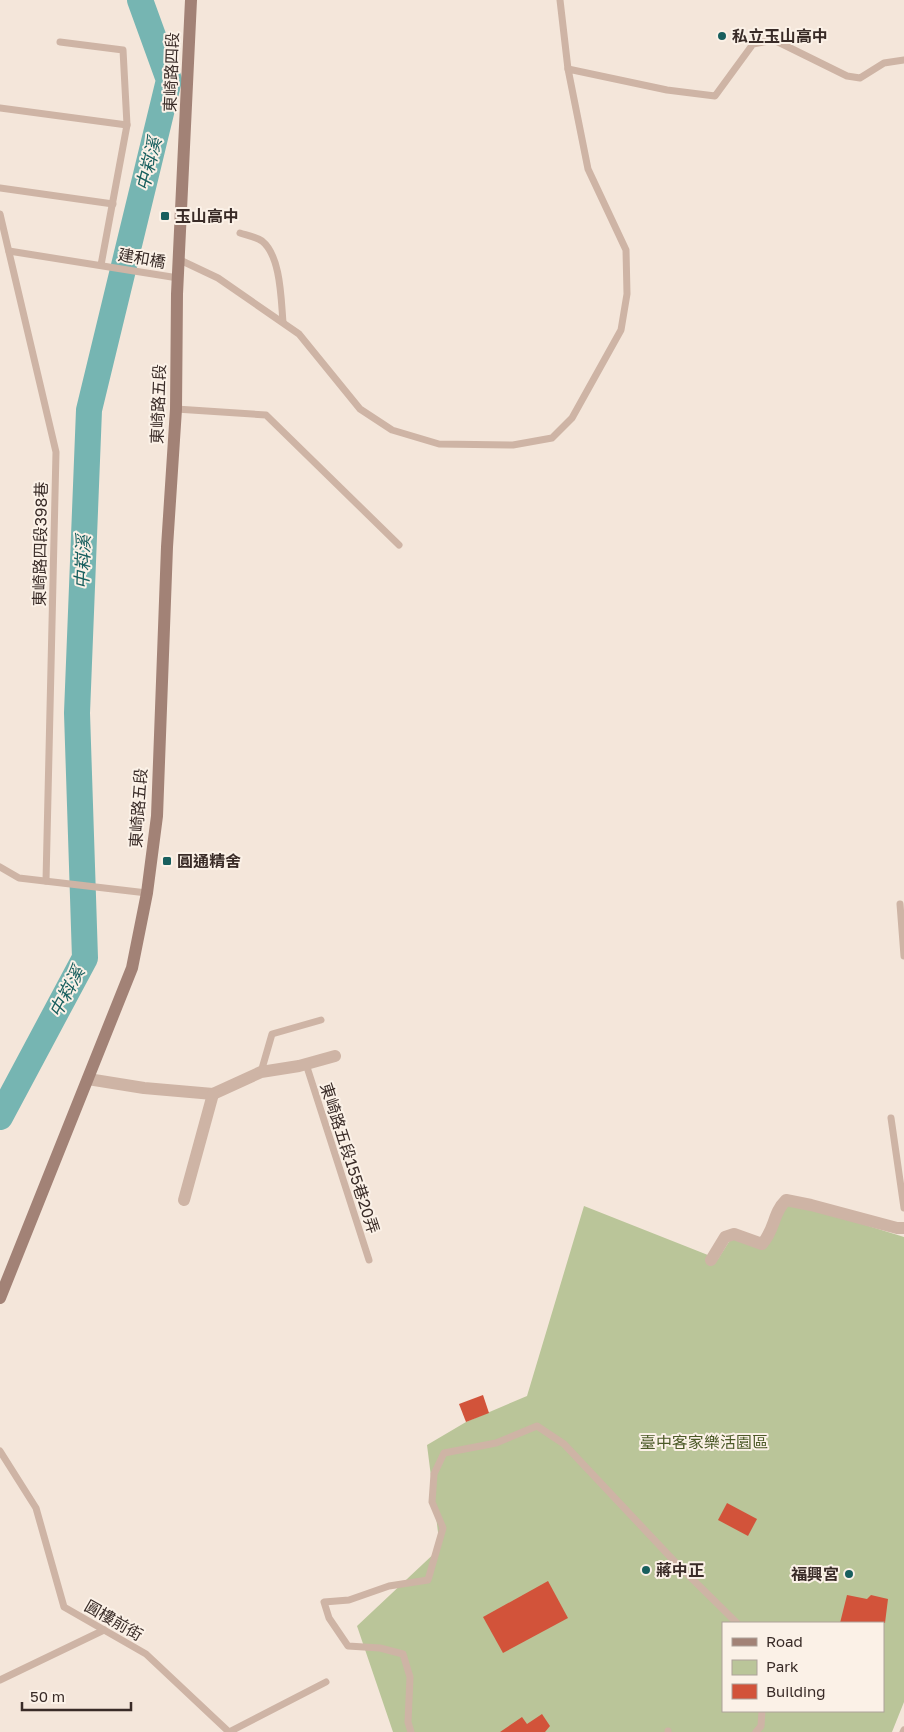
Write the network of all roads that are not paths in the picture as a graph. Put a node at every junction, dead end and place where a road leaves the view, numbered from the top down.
1 (191, 0) edge
2 (560, 0) edge
3 (60, 42) dead end
4 (904, 60) edge
5 (568, 69) junction
6 (0, 108) edge
7 (127, 124) junction
8 (0, 188) edge
9 (113, 204) junction
10 (0, 214) edge
11 (240, 233) dead end
12 (9, 251) junction
13 (180, 260) junction
14 (101, 265) junction
15 (178, 278) junction
16 (177, 294) joint
17 (283, 322) junction
18 (176, 409) junction
19 (398, 545) dead end
20 (0, 867) edge
21 (46, 881) junction
22 (146, 892) junction
23 (900, 904) dead end
24 (904, 956) edge
25 (321, 1020) dead end
26 (335, 1056) dead end
27 (306, 1064) junction
28 (261, 1072) junction
29 (88, 1079) junction
30 (213, 1094) junction
31 (891, 1118) dead end
32 (184, 1200) dead end
33 (904, 1208) edge
34 (904, 1228) edge
35 (369, 1260) dead end
36 (711, 1260) dead end
37 (0, 1298) edge
38 (0, 1451) edge
39 (736, 1622) edge
40 (104, 1630) junction
41 (0, 1680) edge
42 (326, 1682) dead end
43 (762, 1712) edge
44 (229, 1732) edge
45 (411, 1732) edge
46 (756, 1732) edge

1 - 13 street, 東崎路四段
2 - 5 lane
3 - 7 lane
4 - 5 lane
5 - 17 lane
6 - 7 lane
7 - 9 lane
8 - 9 lane
9 - 14 lane
10 - 12 lane, 東崎路四段398巷
11 - 17 lane
12 - 14 lane, 建和橋
12 - 21 lane, 東崎路四段398巷
13 - 15 street, 東崎路四段
13 - 17 lane
14 - 15 lane, 建和橋
15 - 16 street, 東崎路四段
16 - 18 street, 東崎路五段
18 - 19 lane
18 - 22 street, 東崎路五段
20 - 21 lane
21 - 22 lane
22 - 29 street, 東崎路五段
23 - 24 lane
25 - 28 lane
26 - 27 street
27 - 28 street
27 - 35 lane, 東崎路五段155巷20弄
28 - 30 street
29 - 30 street
29 - 37 street, 東崎路五段
30 - 32 street
31 - 33 lane
34 - 36 street
38 - 40 lane, 圓樓前街
39 - 45 lane
40 - 41 lane
40 - 44 lane, 圓樓前街
42 - 44 lane
43 - 46 lane

